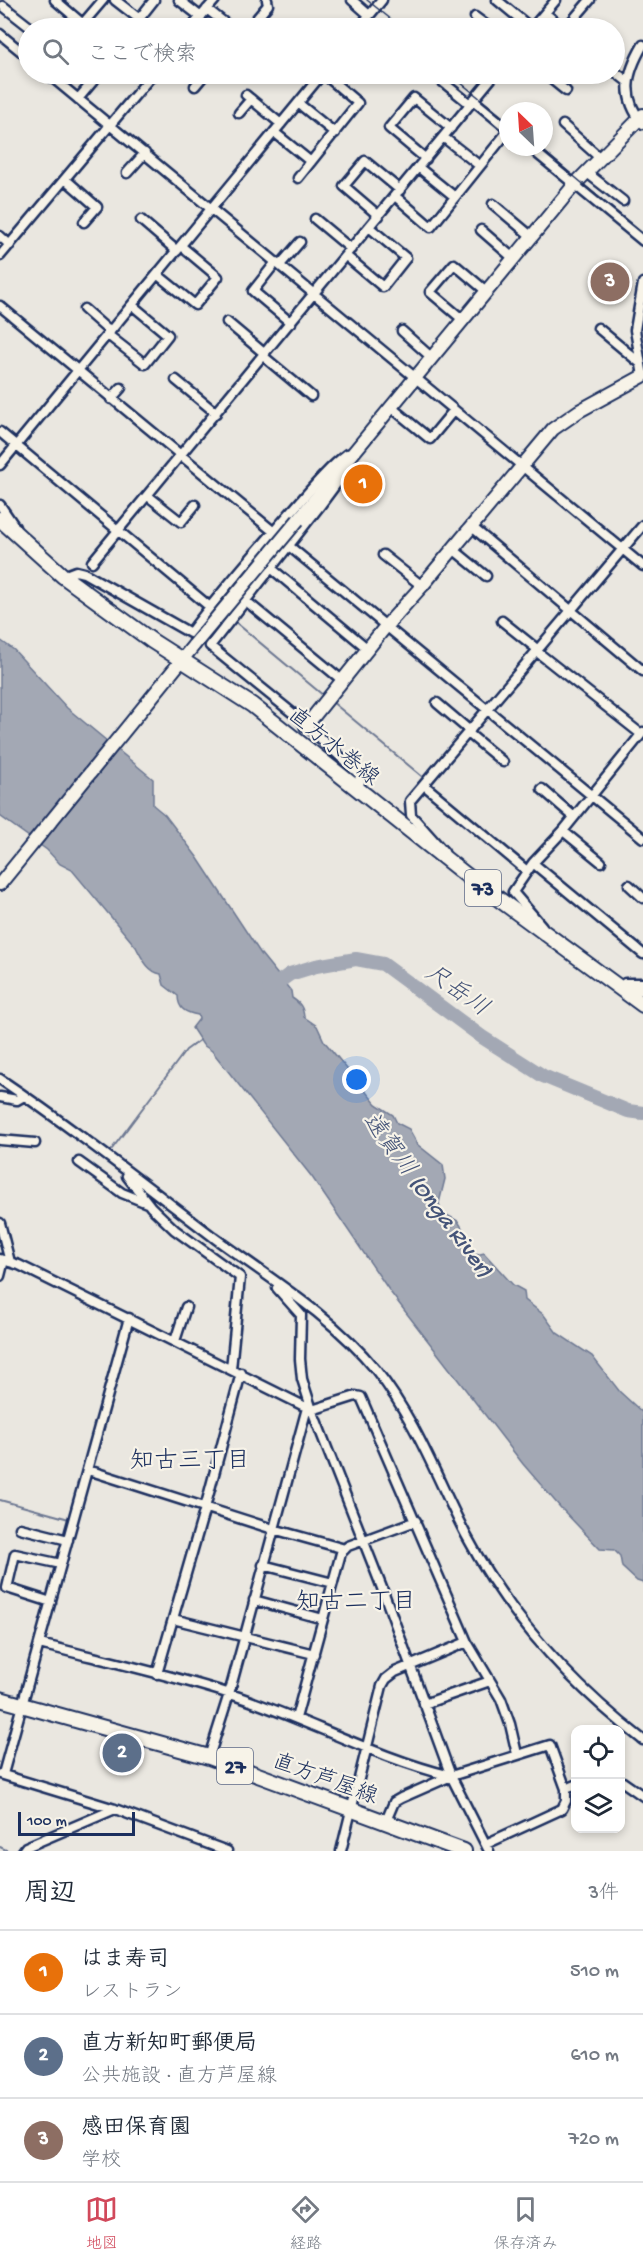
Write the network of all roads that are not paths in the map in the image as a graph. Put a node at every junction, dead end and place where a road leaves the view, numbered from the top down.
1 (55, 0) edge
2 (103, 0) edge
3 (115, 0) edge
4 (154, 0) edge
5 (179, 0) edge
6 (215, 0) edge
7 (267, 0) edge
8 (352, 0) edge
9 (382, 0) edge
10 (556, 0) edge
11 (590, 0) edge
12 (494, 1) edge
13 (4, 5) edge
14 (207, 9) junction
15 (545, 14) junction
16 (475, 16) dead end
17 (201, 17) joint
18 (368, 17) joint
19 (19, 18) edge
20 (73, 18) edge
21 (88, 18) edge
22 (138, 18) edge
23 (140, 18) edge
24 (218, 18) edge
25 (257, 18) edge
26 (478, 18) edge
27 (518, 18) edge
28 (541, 18) edge
29 (551, 18) edge
30 (574, 18) edge
31 (0, 34) edge
32 (643, 45) edge
33 (18, 49) edge
34 (625, 79) edge
35 (628, 82) junction
36 (60, 84) edge
37 (91, 84) edge
38 (144, 84) edge
39 (314, 84) edge
40 (335, 84) edge
41 (446, 84) edge
42 (487, 84) edge
43 (558, 84) edge
44 (567, 91) dead end
45 (78, 99) junction
46 (472, 102) junction
47 (298, 103) junction
48 (239, 113) dead end
49 (642, 119) edge
50 (499, 123) edge
51 (281, 124) junction
52 (110, 125) junction
53 (563, 125) dead end
54 (451, 128) junction
55 (274, 132) junction
56 (335, 133) junction
57 (443, 137) junction
58 (499, 142) edge
59 (145, 153) junction
60 (540, 156) edge
61 (600, 158) junction
62 (426, 159) junction
63 (311, 162) junction
64 (480, 166) junction
65 (418, 167) junction
66 (586, 172) junction
67 (128, 173) dead end
68 (298, 178) dead end
69 (65, 179) junction
70 (575, 184) junction
71 (397, 193) junction
72 (455, 197) junction
73 (623, 201) dead end
74 (493, 204) dead end
75 (211, 208) junction
76 (379, 216) junction
77 (315, 219) dead end
78 (140, 221) dead end
79 (84, 222) dead end
80 (369, 227) junction
81 (481, 230) dead end
82 (531, 236) junction
83 (0, 237) edge
84 (300, 242) dead end
85 (643, 242) edge
86 (10, 245) junction
87 (179, 249) junction
88 (349, 252) junction
89 (0, 256) edge
90 (513, 258) junction
91 (278, 264) junction
92 (158, 275) junction
93 (643, 284) edge
94 (486, 291) junction
95 (314, 294) junction
96 (132, 305) junction
97 (0, 306) edge
98 (84, 309) dead end
99 (462, 319) junction
100 (227, 322) dead end
101 (291, 323) junction
102 (598, 328) dead end
103 (402, 331) dead end
104 (109, 333) junction
105 (264, 355) junction
106 (431, 357) junction
107 (640, 363) junction
108 (76, 373) junction
109 (643, 376) edge
110 (415, 377) junction
111 (176, 380) dead end
112 (121, 388) dead end
113 (311, 396) dead end
114 (111, 399) junction
115 (391, 407) junction
116 (454, 410) junction
117 (216, 413) junction
118 (0, 432) edge
119 (17, 443) junction
120 (361, 443) junction
121 (179, 458) junction
122 (0, 465) edge
123 (522, 466) junction
124 (148, 496) junction
125 (0, 505) edge
126 (195, 505) dead end
127 (0, 519) edge
128 (643, 525) edge
129 (472, 527) junction
130 (120, 529) junction
131 (271, 535) junction
132 (27, 543) junction
133 (287, 548) junction
134 (453, 549) junction
135 (622, 549) junction
136 (383, 555) dead end
137 (92, 562) dead end
138 (643, 566) edge
139 (271, 568) junction
140 (63, 576) junction
141 (486, 576) dead end
142 (422, 586) junction
143 (246, 601) junction
144 (212, 605) junction
145 (572, 611) junction
146 (502, 621) dead end
147 (385, 628) junction
148 (368, 649) junction
149 (537, 650) junction
150 (179, 663) junction
151 (643, 671) edge
152 (343, 681) junction
153 (437, 703) dead end
154 (485, 711) junction
155 (306, 726) junction
156 (469, 732) junction
157 (642, 733) edge
158 (503, 762) dead end
159 (426, 782) junction
160 (542, 789) dead end
161 (356, 790) junction
162 (589, 796) junction
163 (573, 816) junction
164 (563, 831) junction
165 (643, 838) edge
166 (446, 860) junction
167 (601, 862) dead end
168 (530, 867) junction
169 (0, 884) edge
170 (629, 885) dead end
171 (643, 898) edge
172 (550, 938) junction
173 (643, 942) edge
174 (640, 952) edge
175 (612, 982) junction
176 (643, 983) edge
177 (643, 991) edge
178 (643, 1005) edge
179 (0, 1079) edge
180 (24, 1096) junction
181 (0, 1097) edge
182 (0, 1140) edge
183 (36, 1143) dead end
184 (79, 1162) dead end
185 (121, 1168) junction
186 (149, 1204) junction
187 (0, 1223) edge
188 (5, 1260) edge
189 (0, 1276) edge
190 (272, 1280) junction
191 (186, 1307) dead end
192 (129, 1318) junction
193 (175, 1341) junction
194 (231, 1369) junction
195 (241, 1373) junction
196 (309, 1409) junction
197 (88, 1470) junction
198 (205, 1508) junction
199 (416, 1521) junction
200 (20, 1528) dead end
201 (273, 1528) junction
202 (68, 1540) junction
203 (363, 1541) junction
204 (345, 1549) junction
205 (61, 1564) junction
206 (263, 1565) junction
207 (333, 1583) junction
208 (254, 1600) junction
209 (51, 1602) junction
210 (173, 1619) junction
211 (323, 1619) junction
212 (244, 1637) junction
213 (467, 1642) junction
214 (40, 1644) junction
215 (314, 1654) junction
216 (411, 1665) junction
217 (157, 1674) junction
218 (490, 1681) junction
219 (229, 1694) junction
220 (0, 1699) edge
221 (424, 1704) junction
222 (23, 1706) junction
223 (296, 1718) junction
224 (643, 1740) edge
225 (365, 1749) junction
226 (517, 1754) junction
227 (209, 1757) junction
228 (1, 1774) edge
229 (451, 1776) junction
230 (625, 1783) edge
231 (571, 1787) edge
232 (566, 1789) junction
233 (643, 1796) edge
234 (115, 1809) junction
235 (352, 1809) junction
236 (386, 1821) junction
237 (204, 1844) junction
238 (487, 1848) edge
239 (23, 1851) edge
240 (214, 1851) edge
241 (227, 1851) edge
242 (341, 1851) edge
243 (464, 1851) edge

1 - 20 street
2 - 21 street
3 - 22 street
4 - 23 street
5 - 17 street
6 - 14 street
7 - 25 street
8 - 18 street
9 - 18 street
10 - 15 street
11 - 30 street
12 - 27 street
13 - 19 street
14 - 17 street
14 - 24 street
15 - 28 street
15 - 29 street
16 - 26 street
31 - 33 street
32 - 35 street
34 - 35 street
35 - 49 street
36 - 45 street
37 - 45 street
38 - 52 street
39 - 47 street
40 - 56 street
41 - 46 street
42 - 46 street
43 - 44 street
45 - 52 street
46 - 50 street
46 - 54 street
47 - 51 street
47 - 56 street
48 - 51 street
49 - 61 street
51 - 55 street
52 - 59 street
52 - 69 street
53 - 61 street
54 - 57 street
54 - 62 street
55 - 63 street
55 - 75 street
56 - 63 street
57 - 62 street
57 - 64 street
58 - 64 street
59 - 67 street
59 - 75 street
60 - 70 street
61 - 66 street
62 - 65 street
63 - 68 street
64 - 72 street
65 - 71 street
65 - 72 street
66 - 70 street
66 - 73 street
69 - 79 street
69 - 86 street
70 - 82 street
70 - 85 street
71 - 72 street
71 - 76 street
71 - 76 street
74 - 82 street
75 - 87 street
75 - 91 street
76 - 80 street
77 - 88 street
78 - 87 street
80 - 88 street
80 - 88 street
81 - 90 street
82 - 90 street
83 - 86 street
84 - 91 street
86 - 89 street
87 - 92 street
87 - 92 street
88 - 95 street
90 - 94 street
91 - 95 street
91 - 101 street
92 - 96 street
93 - 107 street
94 - 99 street
94 - 99 street
95 - 101 street
95 - 110 street
96 - 104 street
96 - 104 street
97 - 108 street
98 - 104 street
99 - 106 street
100 - 105 street
101 - 105 street
102 - 107 street
103 - 106 street
104 - 108 street
105 - 113 street
105 - 117 street
106 - 110 street
107 - 109 street
108 - 114 street
108 - 119 street
109 - 123 street
110 - 115 street
110 - 116 street
111 - 117 street
112 - 114 street
114 - 121 street
115 - 116 street
115 - 120 street
116 - 123 street
117 - 121 street
118 - 119 street
119 - 122 street
119 - 130 street
120 - 131 street
120 - 133 street
120 - 150 street, bridge
121 - 124 street
121 - 131 street
123 - 129 street
123 - 135 street
124 - 126 street
124 - 130 street
125 - 132 street
127 - 132 main road, 直方水巻線 / 73
128 - 135 street
129 - 134 street
129 - 145 street
130 - 137 street
130 - 144 street
131 - 144 street
132 - 140 main road, 直方水巻線 / 73
133 - 139 street
133 - 147 street
134 - 141 street
134 - 142 street
135 - 138 street
135 - 145 street
136 - 142 street
139 - 143 street
139 - 148 street
140 - 144 street
140 - 150 main road, 直方水巻線 / 73
142 - 147 street
143 - 152 street
143 - 155 street
145 - 149 street
145 - 151 street
146 - 149 street
147 - 148 street
147 - 154 street
148 - 152 street
149 - 154 street
149 - 157 street
150 - 161 main road, 直方水巻線 / 73
150 - 169 street
152 - 155 street
153 - 156 street
154 - 156 street
154 - 162 street
155 - 161 street
156 - 158 street
156 - 159 street
157 - 162 street
159 - 166 street
159 - 168 street
160 - 163 street
161 - 166 main road, 直方水巻線 / 73
162 - 163 street
162 - 165 street
163 - 164 street
164 - 167 street
164 - 168 street
166 - 172 main road, 直方水巻線 / 73
168 - 172 street
168 - 174 street
170 - 171 street
172 - 175 main road, 直方水巻線 / 73
173 - 174 street
175 - 176 street
175 - 177 street
175 - 178 main road, 直方水巻線 / 73
179 - 180 street
180 - 181 street
180 - 185 street
182 - 183 street
184 - 186 street
185 - 186 street
185 - 190 street
186 - 194 street
187 - 188 street
188 - 189 street
188 - 192 street
190 - 196 street
190 - 224 street
191 - 193 street
192 - 193 street
192 - 197 street
193 - 194 street
194 - 195 street
195 - 196 street
195 - 198 street
196 - 199 street
196 - 201 street
196 - 203 street
197 - 198 street
197 - 202 street
198 - 201 street
198 - 210 street
199 - 203 street
199 - 213 street
200 - 202 street
201 - 204 street
201 - 206 street
202 - 205 street
203 - 204 street
203 - 216 street
204 - 207 street
205 - 209 street
205 - 209 street
206 - 207 street
206 - 208 street
207 - 211 street
208 - 211 street
208 - 212 street
209 - 214 street
210 - 212 street
210 - 217 street
211 - 215 street
212 - 215 street
212 - 219 street
213 - 216 street
213 - 218 street
214 - 217 street
214 - 222 street
215 - 223 street
216 - 221 street
216 - 225 street
217 - 219 street
218 - 221 street
218 - 226 street
219 - 223 street
219 - 227 street
220 - 222 main road, 直方芦屋線 / 27
221 - 229 street
222 - 227 main road, 直方芦屋線 / 27
222 - 228 street
223 - 225 street
225 - 229 street
225 - 235 street
226 - 229 street
226 - 232 street
227 - 235 main road, 直方芦屋線 / 27
228 - 234 street
229 - 236 street
229 - 238 street
230 - 233 street
231 - 232 street
232 - 238 street
234 - 237 street
234 - 239 street
235 - 236 main road, 直方芦屋線 / 27
235 - 242 street
236 - 243 main road, 直方芦屋線 / 27
237 - 240 street
237 - 241 street

